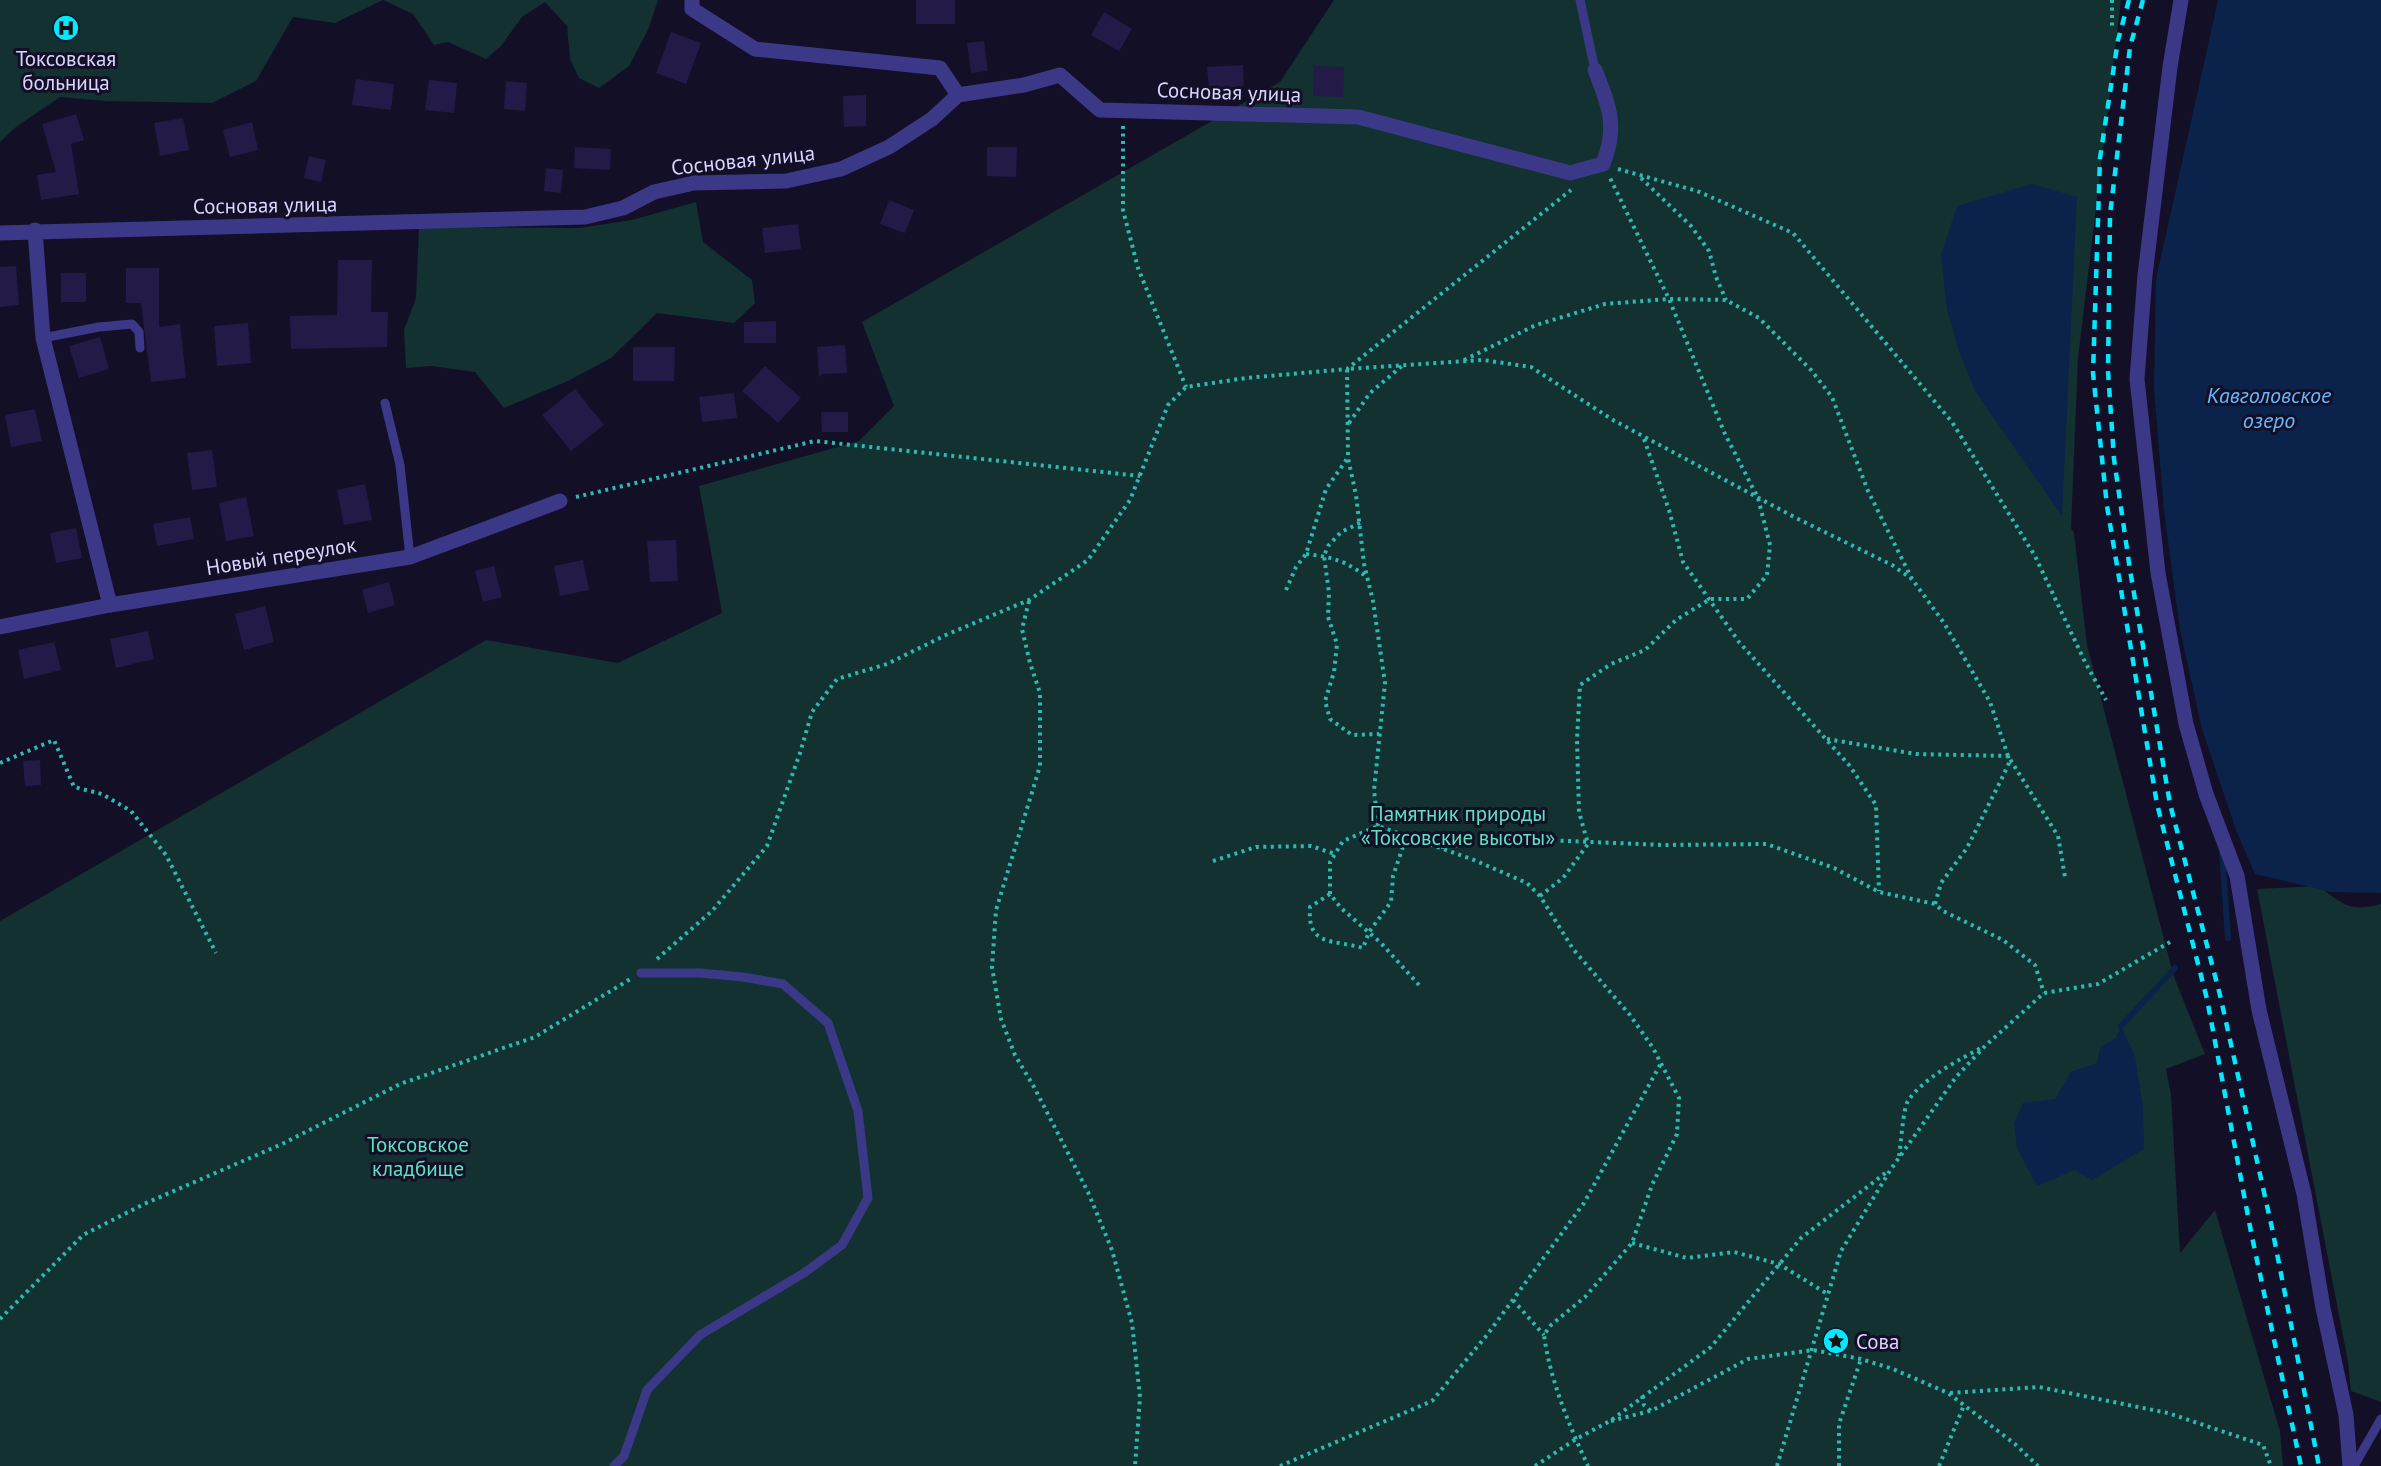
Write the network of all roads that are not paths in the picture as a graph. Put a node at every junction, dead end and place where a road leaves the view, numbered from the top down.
1 (692, 0) edge
2 (1581, 0) edge
3 (2181, 0) edge
4 (1595, 70) joint
5 (958, 95) junction
6 (35, 231) junction
7 (0, 233) edge
8 (43, 338) junction
9 (140, 348) dead end
10 (385, 403) dead end
11 (560, 501) road end
12 (410, 557) junction
13 (110, 605) junction
14 (0, 627) edge
15 (641, 973) road end
16 (2381, 1419) edge
17 (614, 1466) edge
18 (2352, 1466) edge

1 - 5 street
2 - 4 lane
3 - 18 street
4 - 5 street, Сосновая улица
5 - 6 street, Сосновая улица
6 - 7 street, Сосновая улица
6 - 8 street
8 - 9 lane
8 - 13 street
10 - 12 lane
11 - 12 street, Новый переулок
12 - 13 street, Новый переулок
13 - 14 street, Новый переулок
15 - 17 lane
16 - 18 lane

